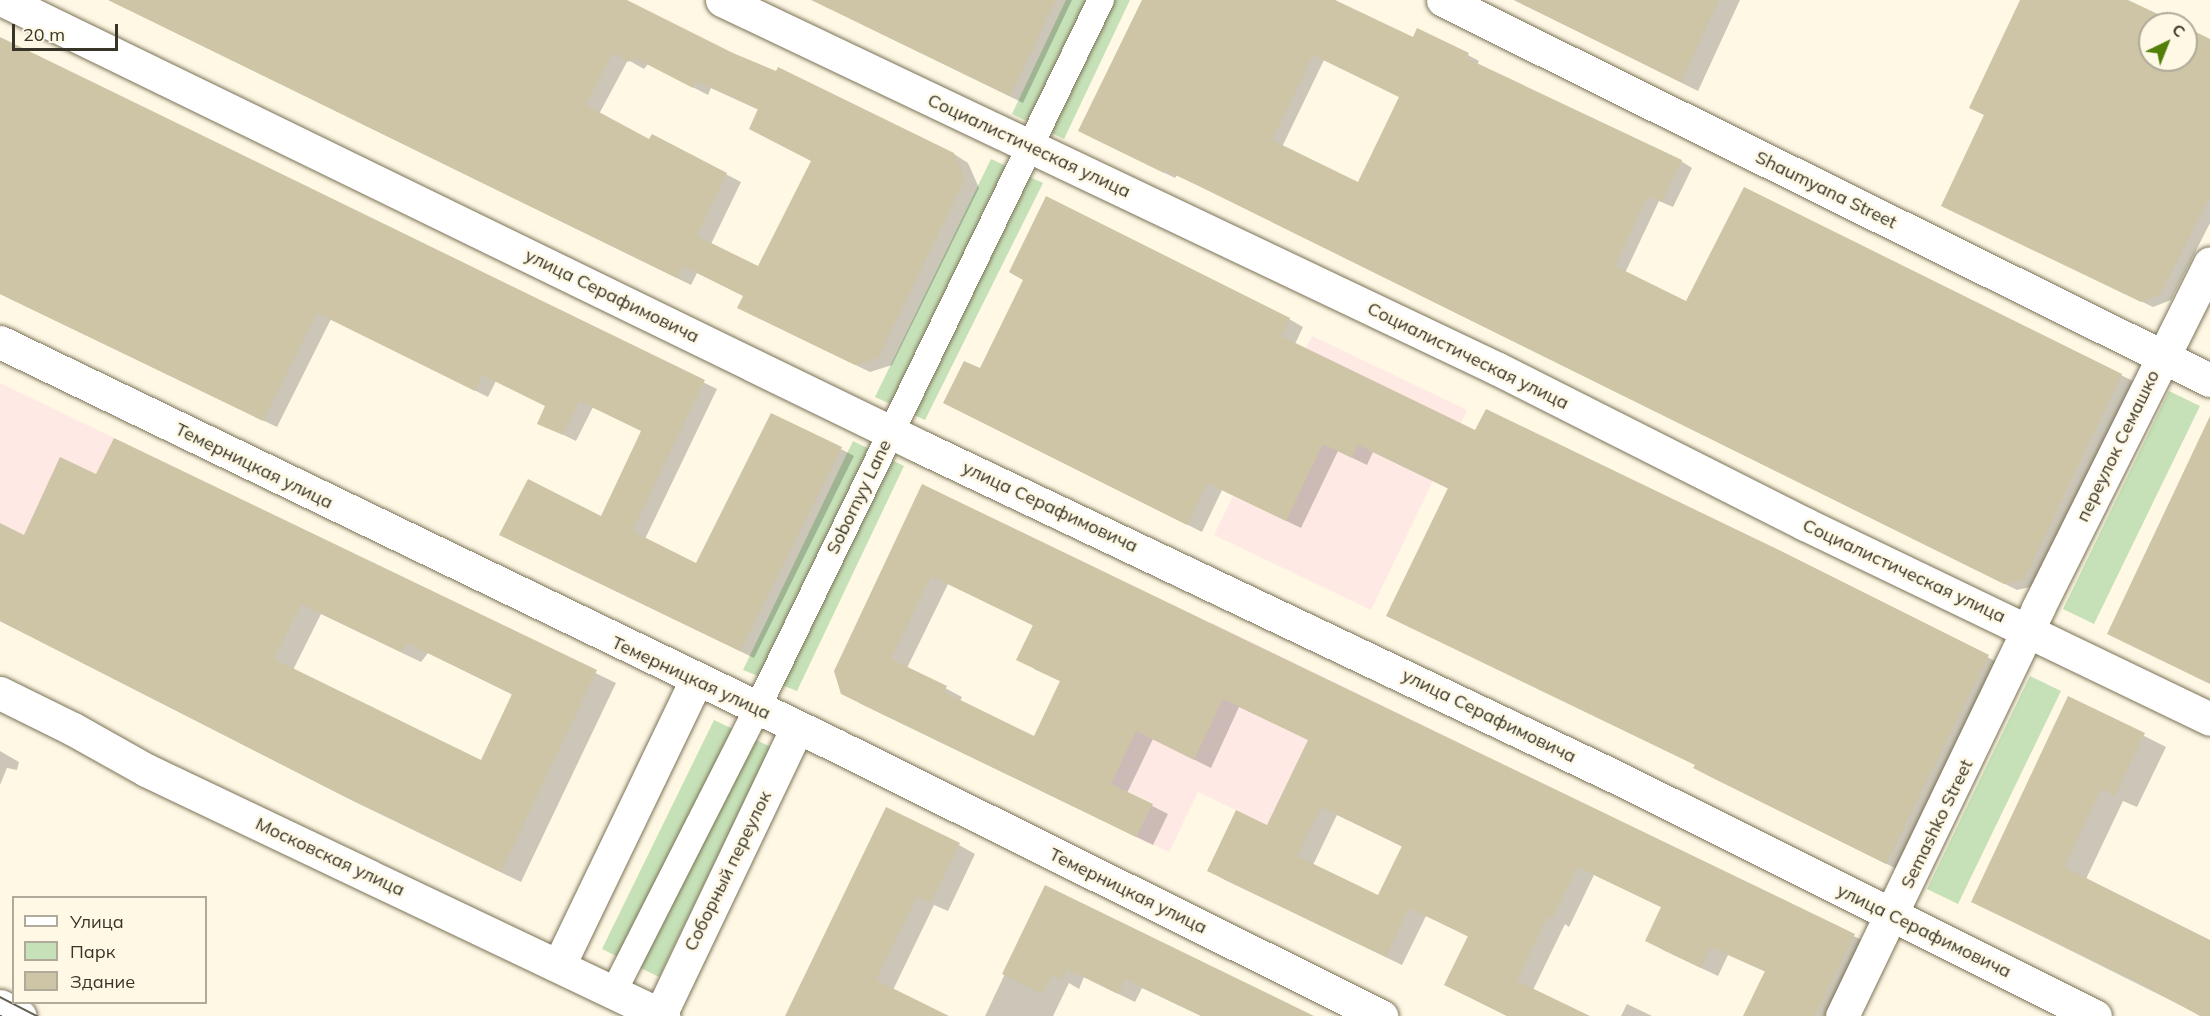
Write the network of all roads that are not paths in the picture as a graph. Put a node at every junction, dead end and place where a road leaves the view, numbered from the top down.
1 (3, 0) edge
2 (722, 0) edge
3 (1101, 0) edge
4 (1443, 0) edge
5 (1031, 146) junction
6 (2210, 263) edge
7 (0, 342) edge
8 (2163, 357) junction
9 (2210, 380) edge
10 (891, 431) junction
11 (2028, 630) junction
12 (696, 680) junction
13 (0, 693) edge
14 (757, 709) junction
15 (2210, 718) edge
16 (797, 728) junction
17 (1892, 916) junction
18 (559, 965) junction
19 (614, 992) junction
20 (0, 1006) edge
21 (661, 1015) edge
22 (20, 1016) edge
23 (1381, 1016) edge
24 (1842, 1016) edge
25 (2096, 1016) edge

1 - 10 street, улица Серафимовича
2 - 5 street, Социалистическая улица
3 - 5 street, Sobornyy Lane
4 - 8 street, Shaumyana Street
5 - 10 street, Sobornyy Lane
5 - 11 street, Социалистическая улица
6 - 8 street, переулок Семашко
7 - 12 street, Темерницкая улица
8 - 9 street, Shaumyana Street
8 - 11 street, переулок Семашко
10 - 14 street, Sobornyy Lane
10 - 17 street, улица Серафимовича
11 - 15 street, Социалистическая улица
11 - 17 street, Semashko Street
12 - 14 street, Темерницкая улица
12 - 18 street
13 - 18 street, Московская улица
14 - 16 street, Темерницкая улица
14 - 19 street, Sobornyy Lane
16 - 21 street, Соборный переулок
16 - 23 street, Темерницкая улица
17 - 24 street, Semashko Street
17 - 25 street, улица Серафимовича
18 - 19 street, Московская улица
19 - 21 street, Московская улица
20 - 22 street

